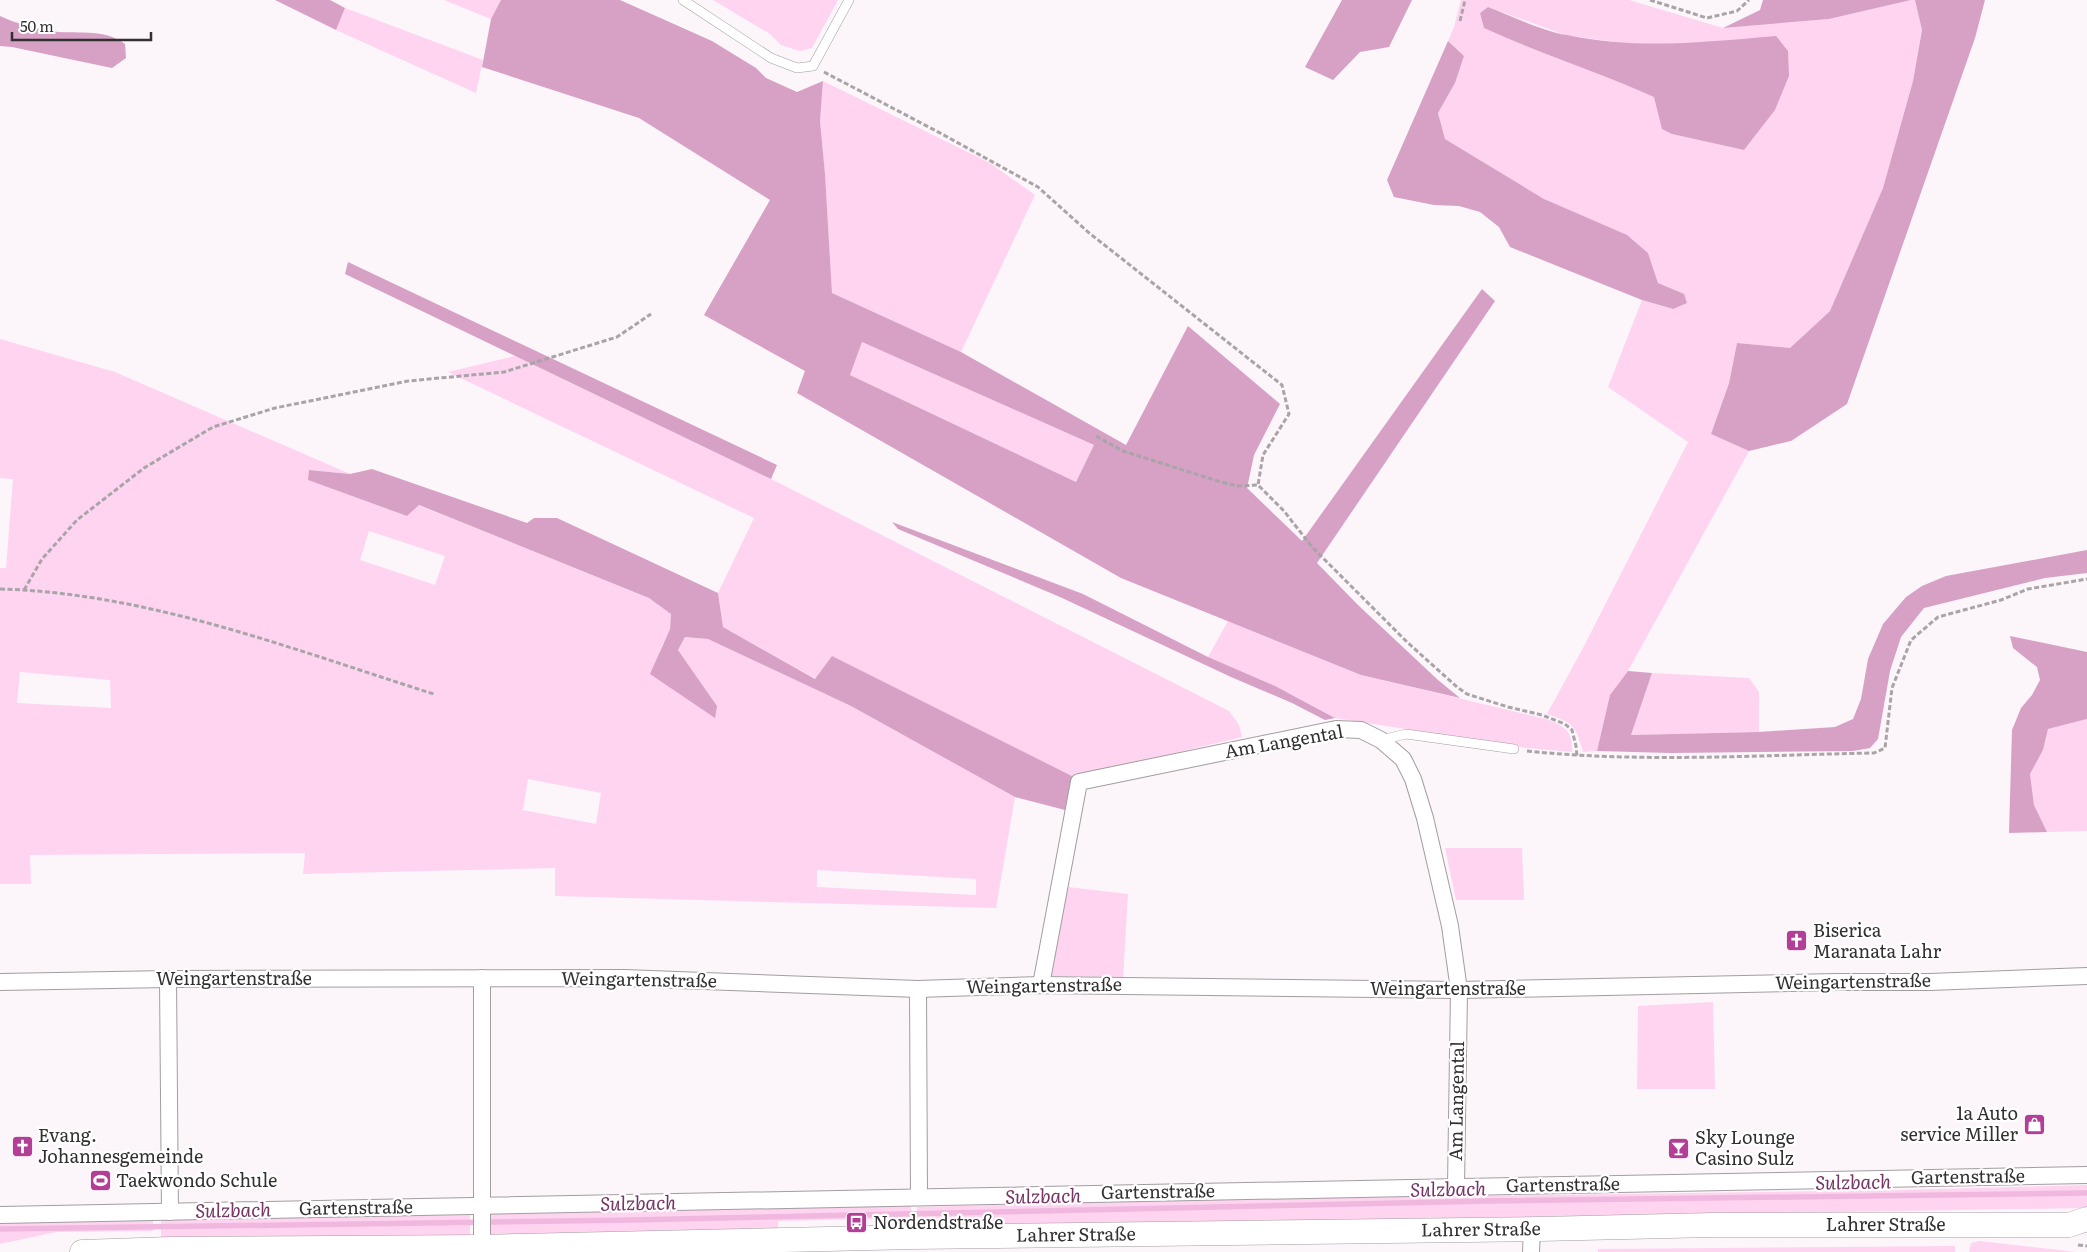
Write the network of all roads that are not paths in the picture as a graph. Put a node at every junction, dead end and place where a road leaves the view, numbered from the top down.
1 (683, 0) edge
2 (849, 0) edge
3 (1382, 740) junction
4 (1514, 749) road end
5 (2087, 976) edge
6 (482, 978) junction
7 (168, 979) junction
8 (0, 982) edge
9 (1041, 985) junction
10 (918, 988) junction
11 (1458, 990) junction
12 (2087, 1174) edge
13 (1456, 1186) junction
14 (919, 1197) junction
15 (481, 1209) junction
16 (170, 1212) junction
17 (0, 1215) edge
18 (2081, 1227) edge
19 (1532, 1241) edge
20 (927, 1245) edge
21 (481, 1246) edge
22 (171, 1250) edge
23 (82, 1252) edge

1 - 2 lane
3 - 4 lane
3 - 9 street, Am Langental
3 - 11 street, Am Langental
5 - 11 street, Weingartenstraße
6 - 7 street, Weingartenstraße
6 - 10 street, Weingartenstraße
6 - 15 street
7 - 8 street, Weingartenstraße
7 - 16 street
9 - 10 street, Weingartenstraße
9 - 11 street, Weingartenstraße
10 - 14 street
11 - 13 street, Am Langental
12 - 13 street, Gartenstraße
13 - 14 street, Gartenstraße
14 - 15 street, Gartenstraße
15 - 16 street, Gartenstraße
15 - 21 street
16 - 17 street, Gartenstraße
18 - 19 street, Lahrer Straße
19 - 20 street, Lahrer Straße
20 - 21 street, Lahrer Straße
21 - 22 street, Lahrer Straße
22 - 23 street, Lahrer Straße

